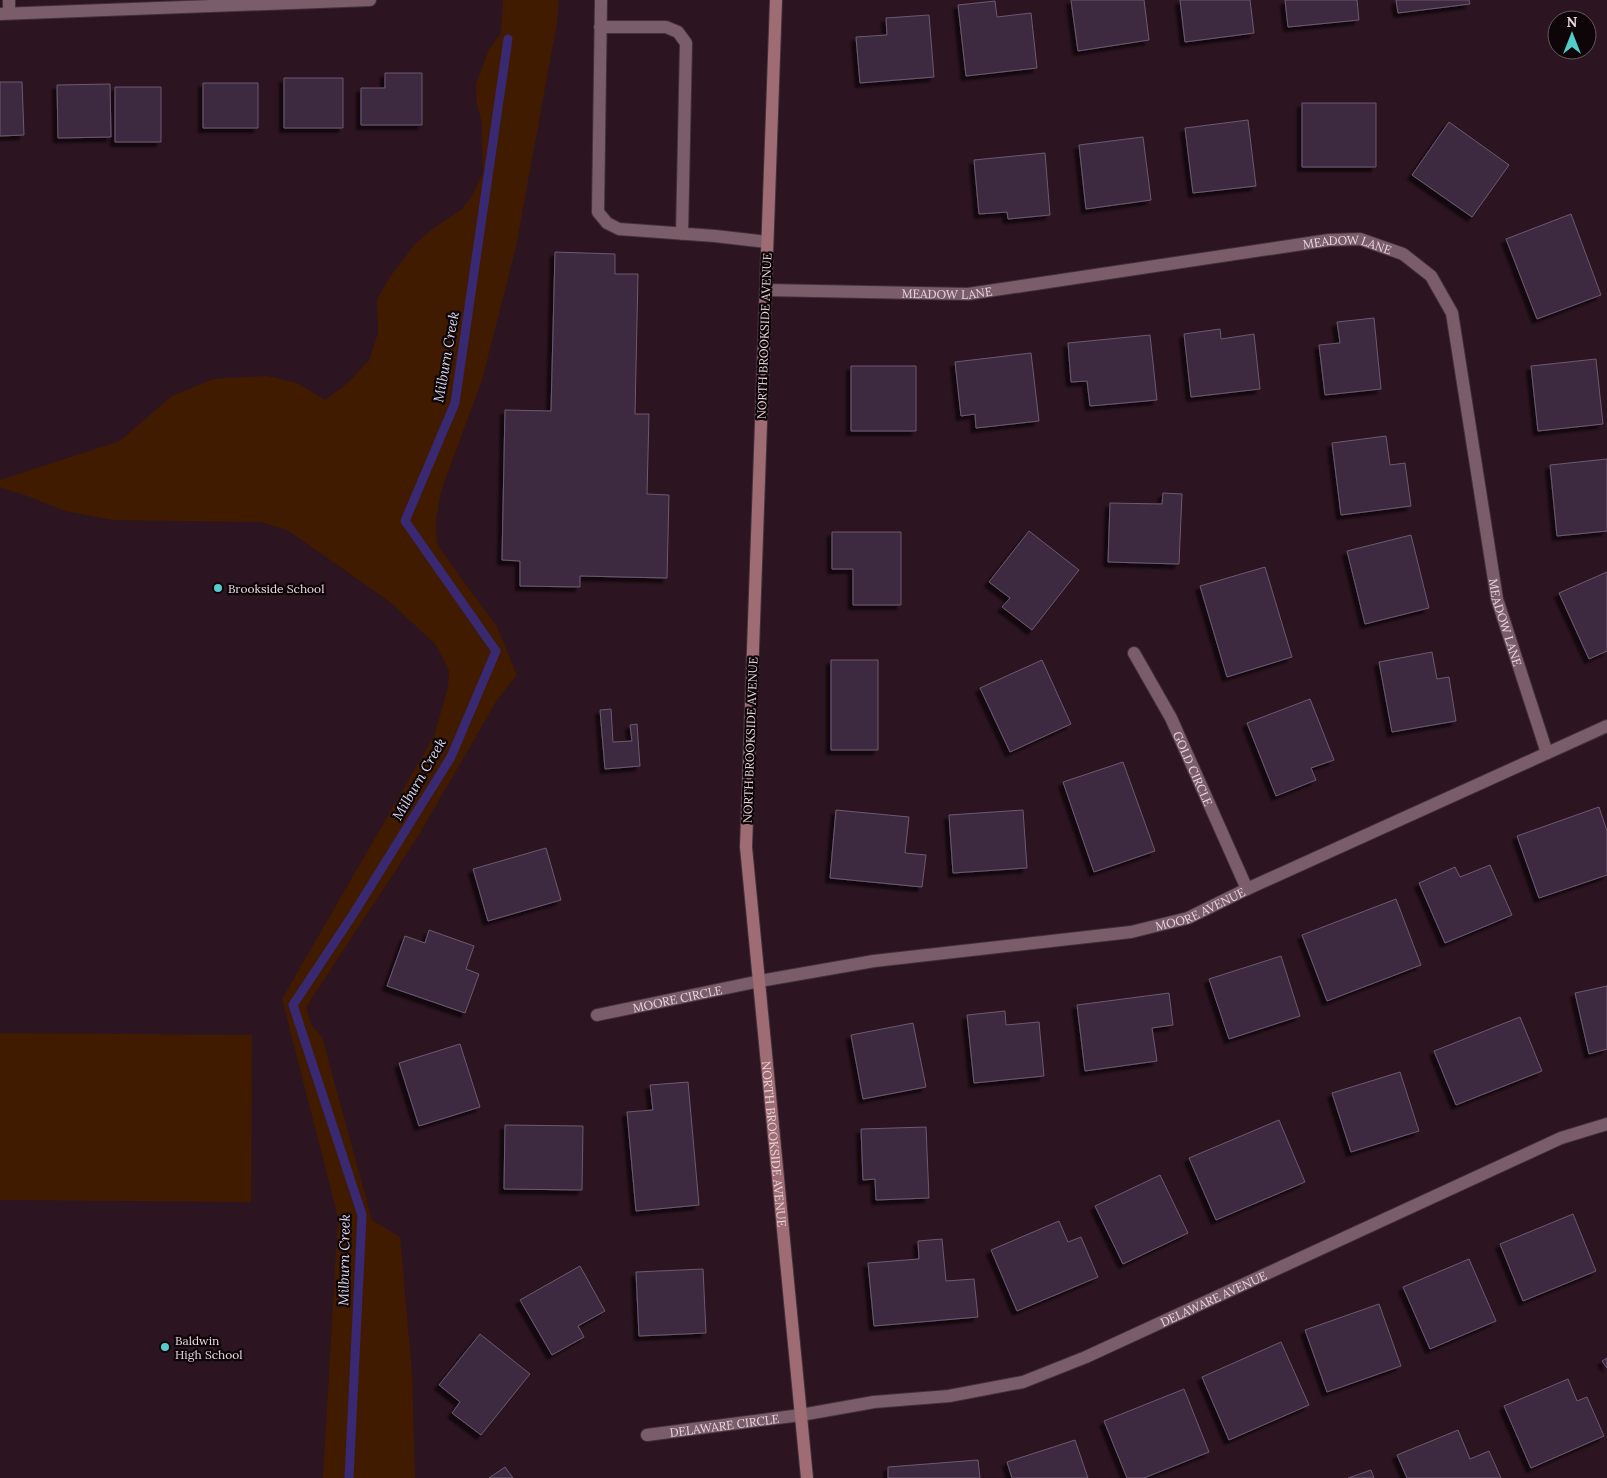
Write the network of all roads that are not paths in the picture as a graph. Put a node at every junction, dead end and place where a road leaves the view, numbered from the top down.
1 (9, 0) edge
2 (370, 0) edge
3 (601, 0) edge
4 (776, 0) edge
5 (5, 14) edge
6 (600, 27) junction
7 (682, 234) junction
8 (767, 242) junction
9 (766, 290) junction
10 (1134, 653) dead end
11 (1607, 726) edge
12 (1547, 753) junction
13 (1247, 889) junction
14 (760, 981) junction
15 (597, 1015) dead end
16 (1607, 1124) edge
17 (801, 1415) junction
18 (648, 1435) dead end
19 (807, 1478) edge

1 - 5 street
2 - 5 street
3 - 6 street
4 - 8 main road, NORTH BROOKSIDE AVENUE
6 - 7 street
6 - 7 street
7 - 8 street
8 - 9 main road, NORTH BROOKSIDE AVENUE
9 - 12 street, MEADOW LANE
9 - 14 main road, NORTH BROOKSIDE AVENUE
10 - 13 street, GOLD CIRCLE
11 - 12 street, MOORE AVENUE
12 - 13 street, MOORE AVENUE
13 - 14 street, MOORE AVENUE
14 - 15 street, MOORE CIRCLE
14 - 17 main road, NORTH BROOKSIDE AVENUE
16 - 17 street, DELAWARE AVENUE
17 - 18 street, DELAWARE CIRCLE
17 - 19 main road, NORTH BROOKSIDE AVENUE

